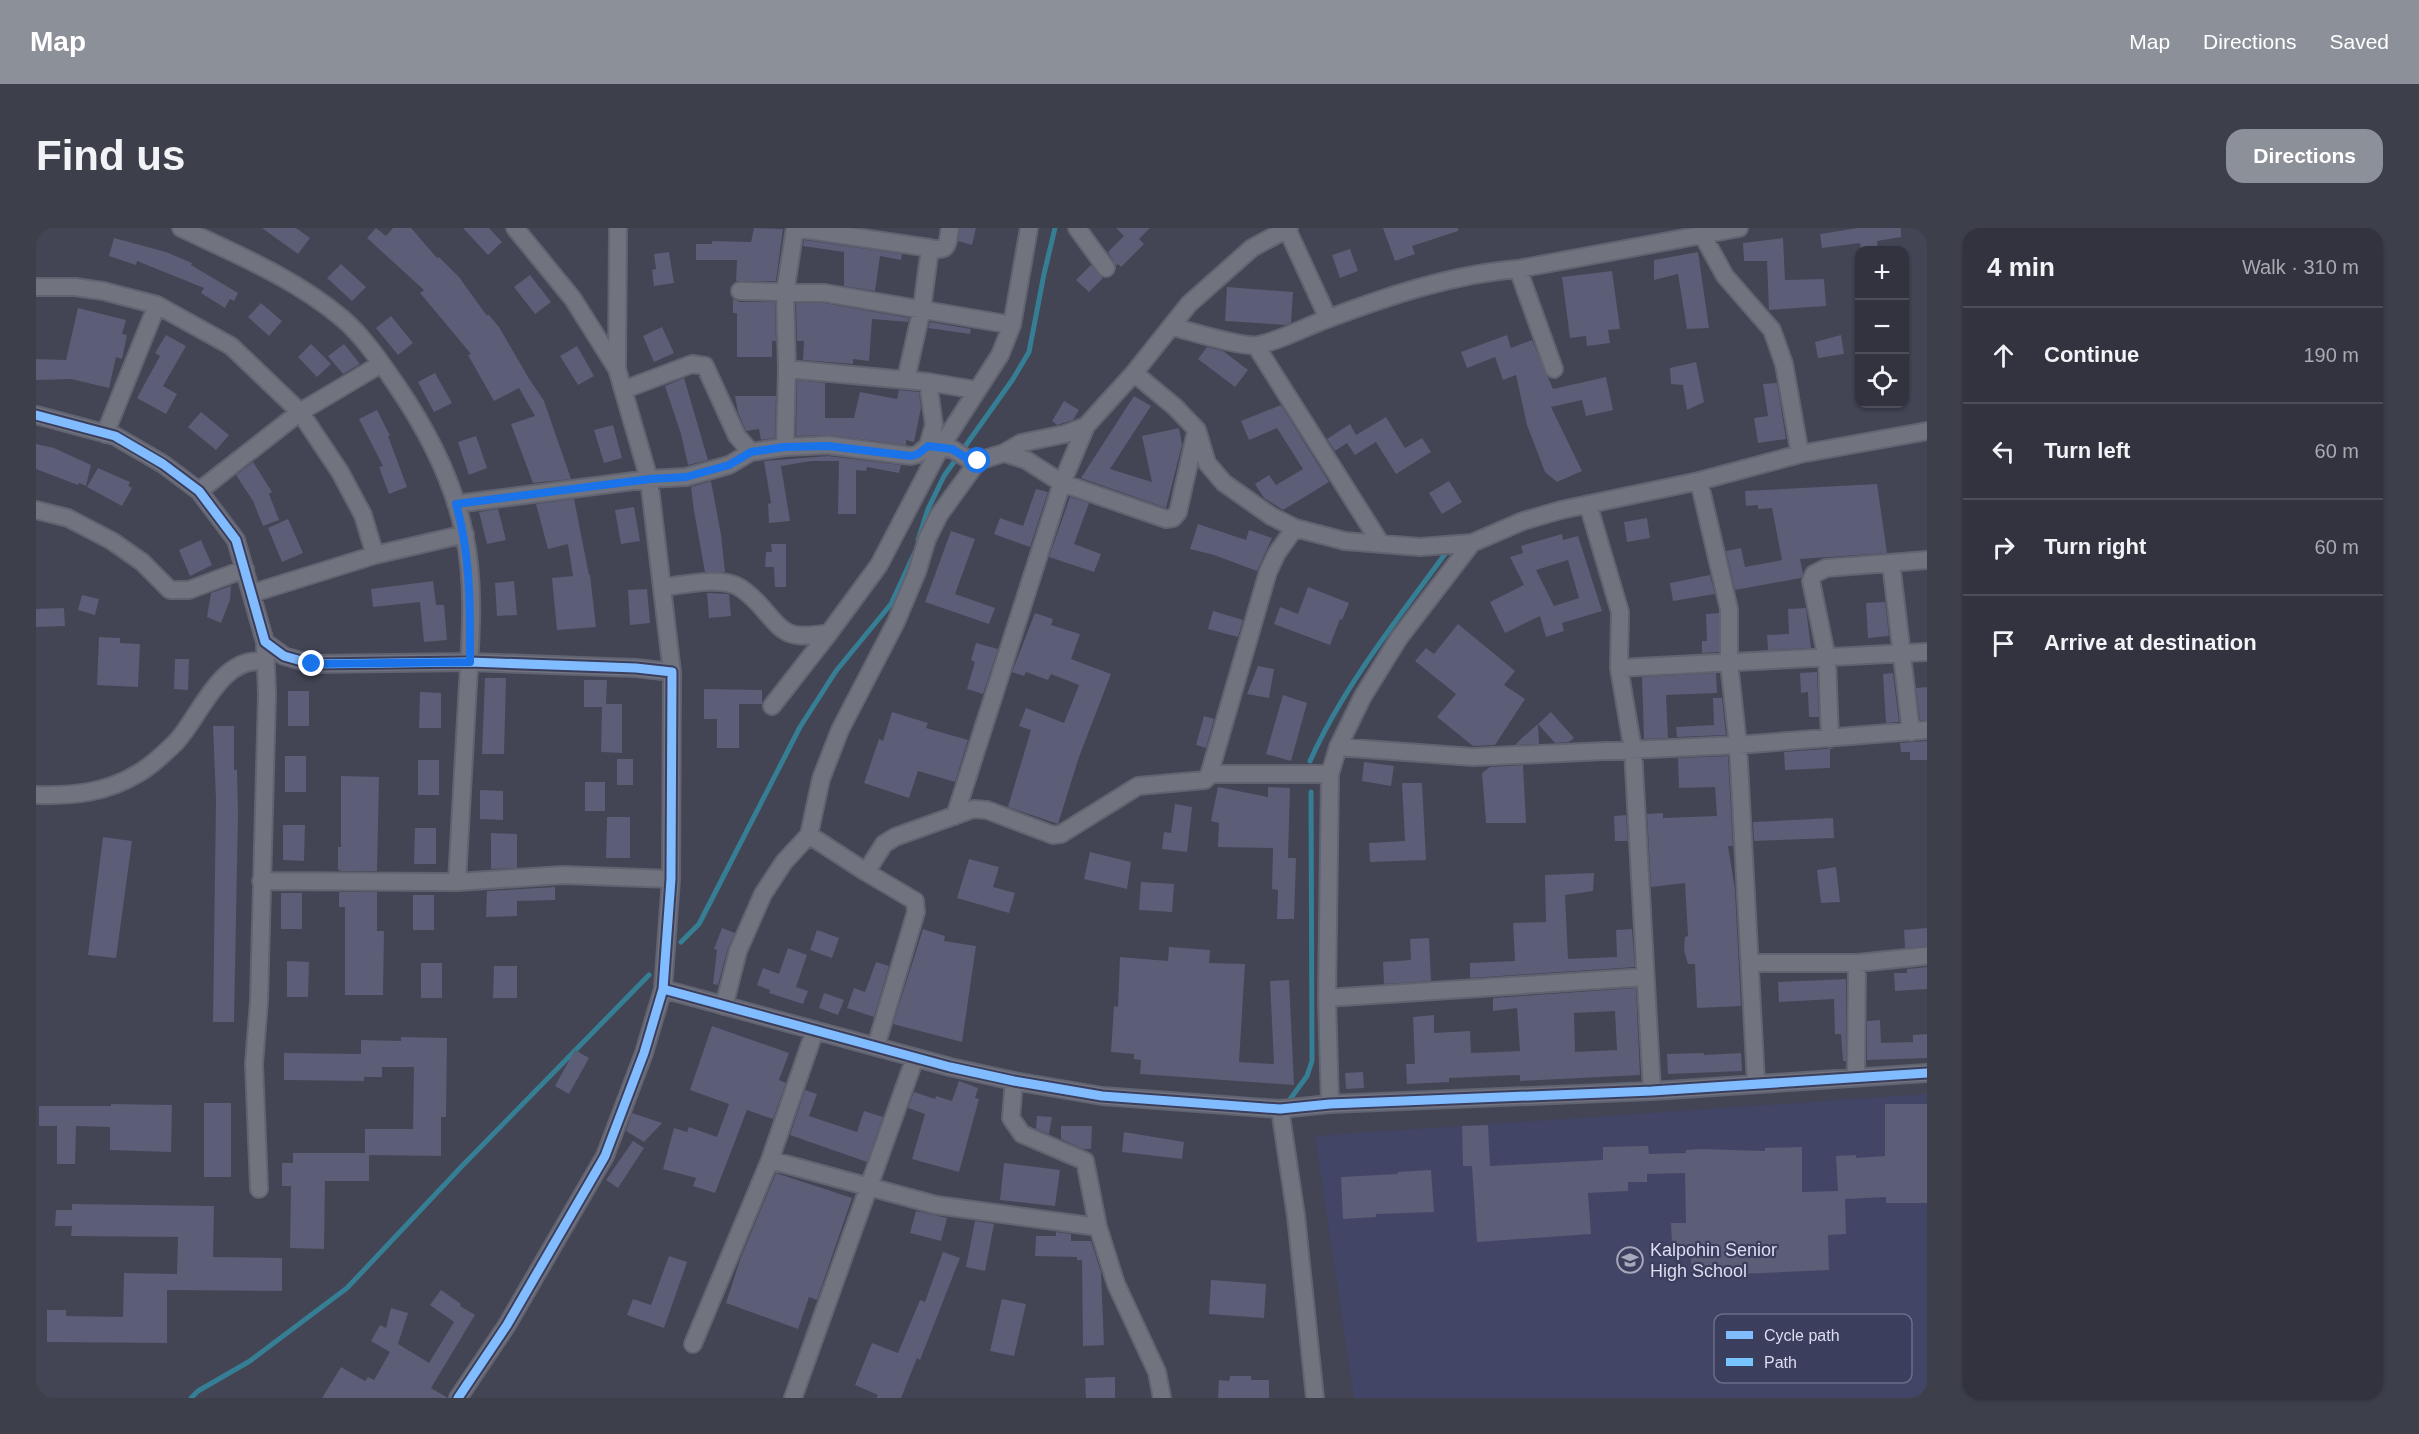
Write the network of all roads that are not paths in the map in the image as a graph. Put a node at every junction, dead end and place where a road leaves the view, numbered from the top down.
1 (181, 228) edge
2 (515, 228) edge
3 (618, 228) edge
4 (950, 228) edge
5 (1029, 228) edge
6 (1077, 228) edge
7 (1738, 228) edge
8 (1288, 229) edge
9 (868, 233) edge
10 (1702, 234) junction
11 (930, 248) junction
12 (1106, 268) dead end
13 (1518, 268) junction
14 (36, 287) edge
15 (740, 291) dead end
16 (785, 293) junction
17 (157, 305) junction
18 (922, 308) junction
19 (1328, 318) junction
20 (1012, 325) junction
21 (1173, 327) junction
22 (1256, 346) junction
23 (381, 364) junction
24 (616, 369) junction
25 (787, 369) junction
26 (1554, 369) dead end
27 (1134, 373) junction
28 (906, 380) junction
29 (928, 382) junction
30 (623, 390) junction
31 (976, 390) junction
32 (300, 412) junction
33 (36, 415) edge
34 (1086, 426) junction
35 (1197, 430) junction
36 (1927, 431) edge
37 (105, 434) junction
38 (784, 447) junction
39 (940, 448) junction
40 (751, 452) junction
41 (1004, 453) junction
42 (1800, 453) junction
43 (973, 460) junction
44 (650, 479) junction
45 (1699, 481) junction
46 (1062, 483) junction
47 (199, 491) junction
48 (456, 504) junction
49 (1588, 504) junction
50 (36, 510) edge
51 (1294, 528) junction
52 (465, 534) junction
53 (1472, 543) junction
54 (1381, 544) junction
55 (375, 555) junction
56 (1927, 560) edge
57 (1891, 563) junction
58 (245, 569) junction
59 (663, 587) junction
60 (253, 593) junction
61 (828, 633) junction
62 (265, 642) junction
63 (1927, 652) edge
64 (1904, 654) junction
65 (1827, 659) junction
66 (266, 662) junction
67 (470, 662) junction
68 (1729, 663) junction
69 (1619, 668) junction
70 (672, 672) junction
71 (772, 706) dead end
72 (1919, 731) edge
73 (1830, 739) junction
74 (1738, 745) junction
75 (1338, 747) junction
76 (1633, 750) junction
77 (1330, 774) junction
78 (1209, 775) junction
79 (36, 795) edge
80 (955, 816) junction
81 (808, 835) junction
82 (866, 872) junction
83 (671, 879) junction
84 (261, 881) junction
85 (457, 882) junction
86 (1927, 956) edge
87 (1750, 963) junction
88 (1857, 963) junction
89 (1645, 977) junction
90 (663, 989) junction
91 (1327, 998) junction
92 (724, 1006) junction
93 (815, 1030) junction
94 (876, 1046) junction
95 (915, 1058) junction
96 (1927, 1073) edge
97 (1856, 1077) junction
98 (1014, 1082) junction
99 (1756, 1083) junction
100 (1652, 1091) junction
101 (1330, 1104) junction
102 (1280, 1109) junction
103 (770, 1160) junction
104 (870, 1186) junction
105 (259, 1189) dead end
106 (1098, 1227) junction
107 (693, 1344) dead end
108 (458, 1398) edge
109 (793, 1398) edge
110 (1162, 1398) edge
111 (1316, 1398) edge

1 - 23 street
2 - 24 street
3 - 24 street
4 - 11 street
5 - 20 street
6 - 12 street
7 - 10 street
8 - 19 street
8 - 21 street
9 - 11 street
9 - 16 street
10 - 13 street
10 - 42 street
11 - 18 street
13 - 19 street
13 - 26 street
14 - 17 street
15 - 16 street
16 - 18 street
16 - 25 street
17 - 32 street
17 - 37 street
18 - 20 street
18 - 28 street
19 - 22 street
20 - 31 street
21 - 22 street
21 - 27 street
22 - 54 street
23 - 32 street
23 - 48 street
24 - 30 street
25 - 28 street
25 - 38 street
27 - 34 street
27 - 35 street
28 - 29 street
29 - 31 street
29 - 39 street
30 - 40 street
30 - 44 street
31 - 39 street
32 - 47 street
32 - 55 street
33 - 37 street
34 - 41 street
34 - 46 street
35 - 46 street
35 - 51 street
36 - 42 street
37 - 47 street
38 - 39 street
38 - 40 street
39 - 43 street
39 - 61 street
40 - 44 street
41 - 43 street
41 - 46 street
42 - 45 street
43 - 81 street
44 - 48 street
44 - 59 street
45 - 49 street
45 - 68 street
46 - 80 street
47 - 58 street
48 - 52 street
49 - 53 street
49 - 69 street
50 - 58 street
51 - 54 street
51 - 78 street
52 - 55 street
52 - 67 street
53 - 54 street
53 - 75 street
55 - 60 street
56 - 57 street
57 - 64 street
57 - 65 street
58 - 60 street
59 - 61 street
59 - 70 street
60 - 62 street
61 - 71 street
62 - 66 street
62 - 67 street
63 - 64 street
64 - 65 street
64 - 72 street
65 - 68 street
65 - 73 street
66 - 79 street
66 - 84 street
67 - 70 street
67 - 85 street
68 - 69 street
68 - 74 street
69 - 76 street
70 - 83 street
72 - 73 street
73 - 74 street
74 - 76 street
74 - 87 street
75 - 76 street
75 - 77 street
76 - 89 street
77 - 78 street
77 - 91 street
78 - 80 street
80 - 82 street
81 - 82 street
81 - 92 street
82 - 94 street
83 - 85 street
83 - 90 street
84 - 85 street
84 - 105 street
86 - 88 street
87 - 88 street
87 - 99 street
88 - 97 street
89 - 91 street
89 - 100 street
90 - 92 street
90 - 108 street
91 - 101 street
92 - 93 street
93 - 94 street
93 - 103 street
94 - 95 street
95 - 98 street
95 - 104 street
96 - 97 street
97 - 99 street
98 - 102 street
98 - 106 street
99 - 100 street
100 - 101 street
101 - 102 street
102 - 111 street
103 - 104 street
103 - 107 street
104 - 106 street
104 - 109 street
106 - 110 street

